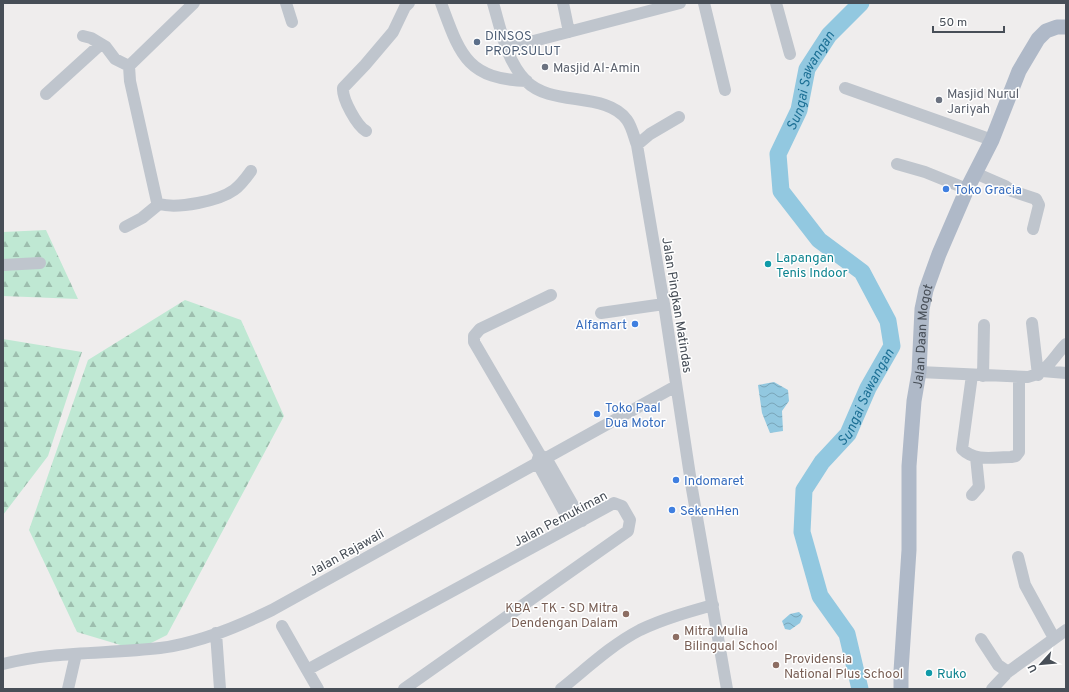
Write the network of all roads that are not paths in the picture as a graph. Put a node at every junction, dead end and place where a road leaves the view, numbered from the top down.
1 (194, 3) edge
2 (286, 3) edge
3 (409, 3) edge
4 (441, 3) edge
5 (493, 3) edge
6 (563, 3) edge
7 (680, 3) edge
8 (704, 3) edge
9 (776, 3) edge
10 (635, 8) edge
11 (292, 22) dead end
12 (1066, 27) edge
13 (569, 32) junction
14 (83, 36) dead end
15 (101, 44) junction
16 (507, 48) junction
17 (790, 54) dead end
18 (129, 66) junction
19 (527, 82) junction
20 (845, 88) dead end
21 (726, 90) dead end
22 (46, 94) dead end
23 (679, 117) dead end
24 (366, 131) dead end
25 (992, 140) junction
26 (637, 145) junction
27 (897, 164) dead end
28 (250, 171) dead end
29 (975, 173) junction
30 (967, 190) junction
31 (160, 204) junction
32 (125, 227) dead end
33 (1033, 229) dead end
34 (40, 263) dead end
35 (3, 265) edge
36 (550, 295) dead end
37 (664, 304) junction
38 (601, 313) dead end
39 (1032, 323) dead end
40 (984, 325) dead end
41 (1066, 344) edge
42 (919, 372) junction
43 (1040, 373) junction
44 (1066, 373) edge
45 (978, 375) junction
46 (1020, 377) junction
47 (676, 386) junction
48 (541, 458) junction
49 (976, 458) junction
50 (972, 495) dead end
51 (577, 524) junction
52 (1018, 558) dead end
53 (712, 606) junction
54 (282, 626) dead end
55 (1066, 630) edge
56 (216, 633) junction
57 (1054, 638) junction
58 (981, 639) dead end
59 (76, 654) junction
60 (3, 664) edge
61 (307, 670) junction
62 (1008, 672) junction
63 (68, 689) edge
64 (220, 689) edge
65 (318, 689) edge
66 (404, 689) edge
67 (561, 689) edge
68 (727, 689) edge
69 (901, 689) edge
70 (992, 689) edge

1 - 18 street
2 - 11 street
3 - 24 street
4 - 19 street
5 - 16 street, Jalan Pingkan Matindas
6 - 13 street
7 - 10 street
8 - 21 street
9 - 17 street
10 - 13 street
12 - 25 main road, Jalan Daan Mogot
13 - 16 street
14 - 15 street
15 - 18 street
15 - 22 street
16 - 19 street, Jalan Pingkan Matindas
18 - 31 street
19 - 26 street, Jalan Pingkan Matindas
20 - 25 street
23 - 26 street
25 - 29 main road, Jalan Daan Mogot
26 - 37 street, Jalan Pingkan Matindas
27 - 30 street
28 - 31 street
29 - 30 main road, Jalan Daan Mogot
29 - 33 street
30 - 42 main road, Jalan Daan Mogot
31 - 32 street
34 - 35 street
36 - 48 street
37 - 38 street
37 - 47 street, Jalan Pingkan Matindas
39 - 43 street
40 - 45 street
41 - 43 street
42 - 45 street
42 - 69 main road, Jalan Daan Mogot
43 - 44 street
43 - 46 street
45 - 46 street
45 - 49 street
46 - 49 street
47 - 48 street, Jalan Rajawali
47 - 53 street, Jalan Pingkan Matindas
48 - 51 street
48 - 56 street, Jalan Rajawali
49 - 50 street
51 - 61 street, Jalan Pemukiman
51 - 66 street, Jalan Pemukiman
52 - 57 street
53 - 67 street
53 - 68 street, Jalan Pingkan Matindas
54 - 61 street
55 - 57 street
56 - 59 street, Jalan Rajawali
56 - 64 street
57 - 62 street
58 - 62 street
59 - 60 street, Jalan Rajawali
59 - 63 street
61 - 65 street
62 - 70 street

